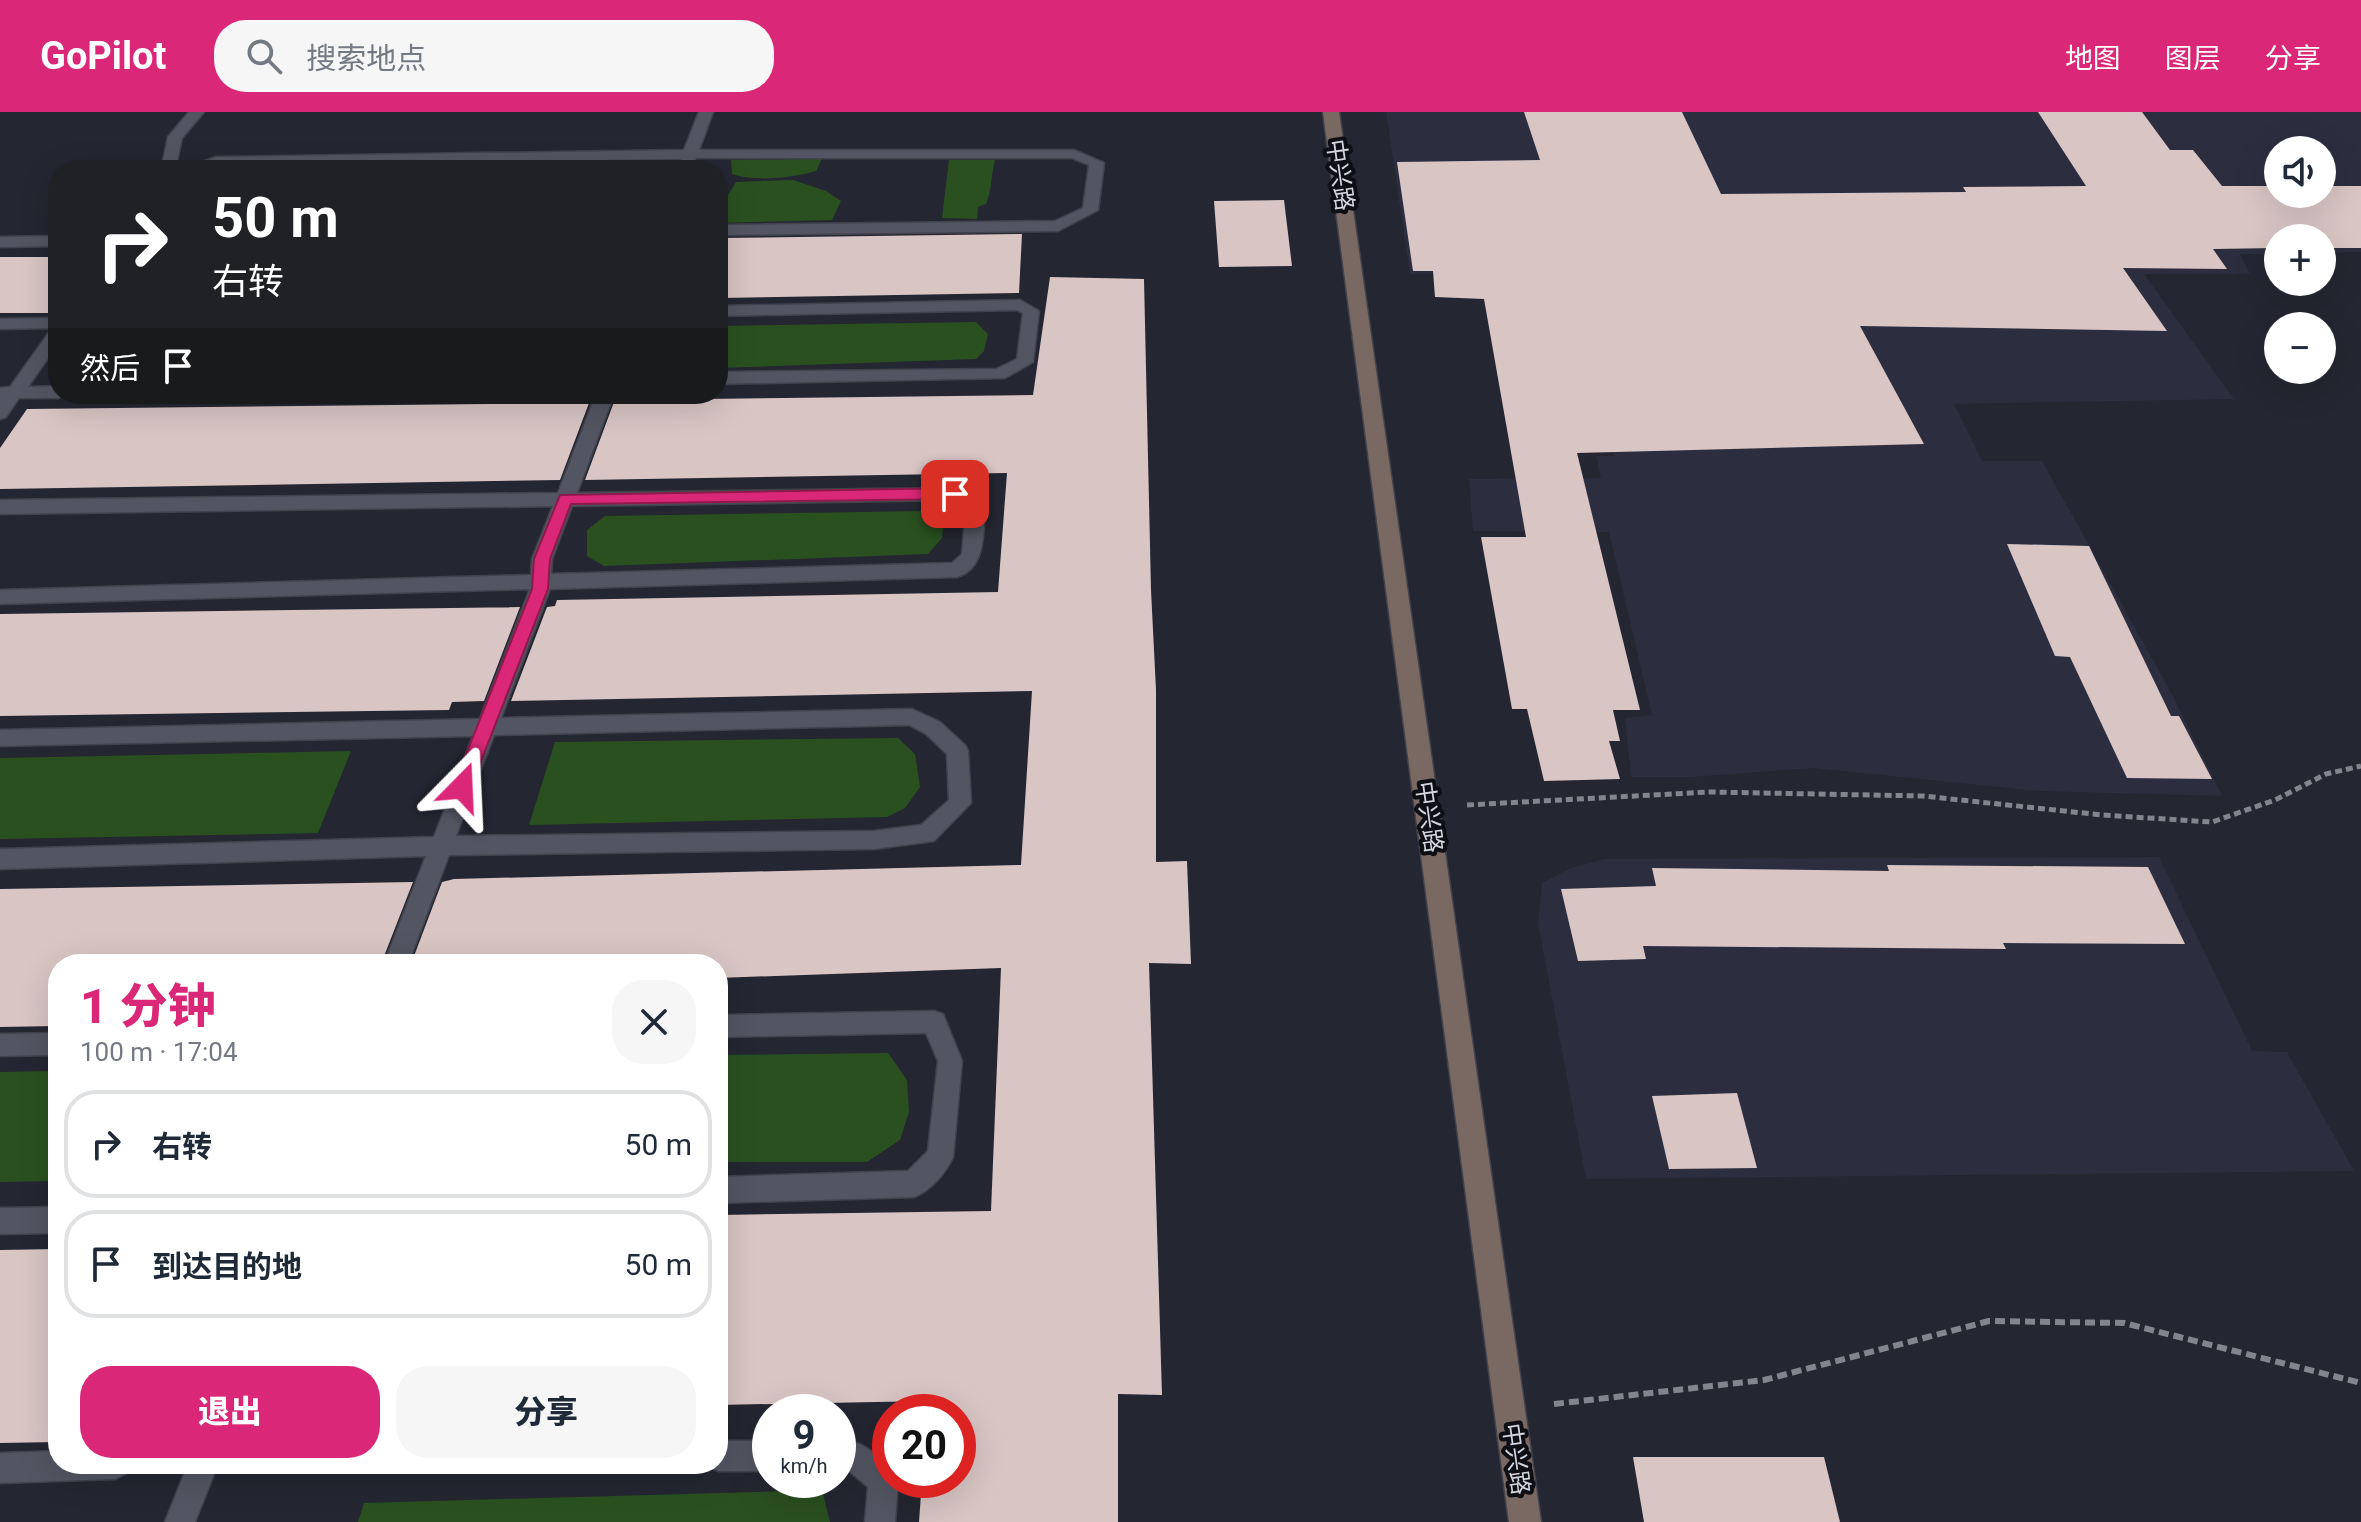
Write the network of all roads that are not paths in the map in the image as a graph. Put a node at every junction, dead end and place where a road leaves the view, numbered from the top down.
1 (197, 112) edge
2 (706, 112) edge
3 (1331, 112) edge
4 (690, 154) junction
5 (170, 160) edge
6 (284, 160) edge
7 (688, 160) edge
8 (728, 230) edge
9 (48, 241) edge
10 (0, 242) edge
11 (728, 311) edge
12 (48, 323) edge
13 (0, 324) edge
14 (48, 344) edge
15 (728, 378) edge
16 (48, 392) edge
17 (7, 393) edge
18 (601, 404) edge
19 (0, 413) edge
20 (565, 499) junction
21 (0, 507) edge
22 (541, 581) junction
23 (0, 597) edge
24 (485, 728) junction
25 (0, 738) edge
26 (440, 846) junction
27 (0, 859) edge
28 (400, 954) edge
29 (728, 1026) edge
30 (48, 1044) edge
31 (0, 1045) edge
32 (728, 1190) edge
33 (48, 1220) edge
34 (0, 1221) edge
35 (728, 1456) edge
36 (752, 1456) edge
37 (856, 1457) edge
38 (48, 1466) edge
39 (0, 1468) edge
40 (199, 1474) edge
41 (180, 1522) edge
42 (880, 1522) edge
43 (1525, 1522) edge

1 - 5 lane
2 - 4 lane
3 - 43 main road, 中兴路
4 - 6 lane
4 - 7 lane
4 - 8 lane
9 - 10 lane
11 - 15 lane
12 - 13 lane
14 - 17 lane
16 - 17 lane
17 - 19 lane
18 - 20 lane
20 - 21 lane
20 - 22 lane
20 - 22 lane
22 - 23 lane
22 - 24 lane
24 - 25 lane
24 - 26 lane
24 - 26 lane
26 - 27 lane
26 - 28 lane
29 - 32 lane
30 - 31 lane
33 - 34 lane
35 - 36 lane
37 - 42 lane
38 - 39 lane
40 - 41 lane

